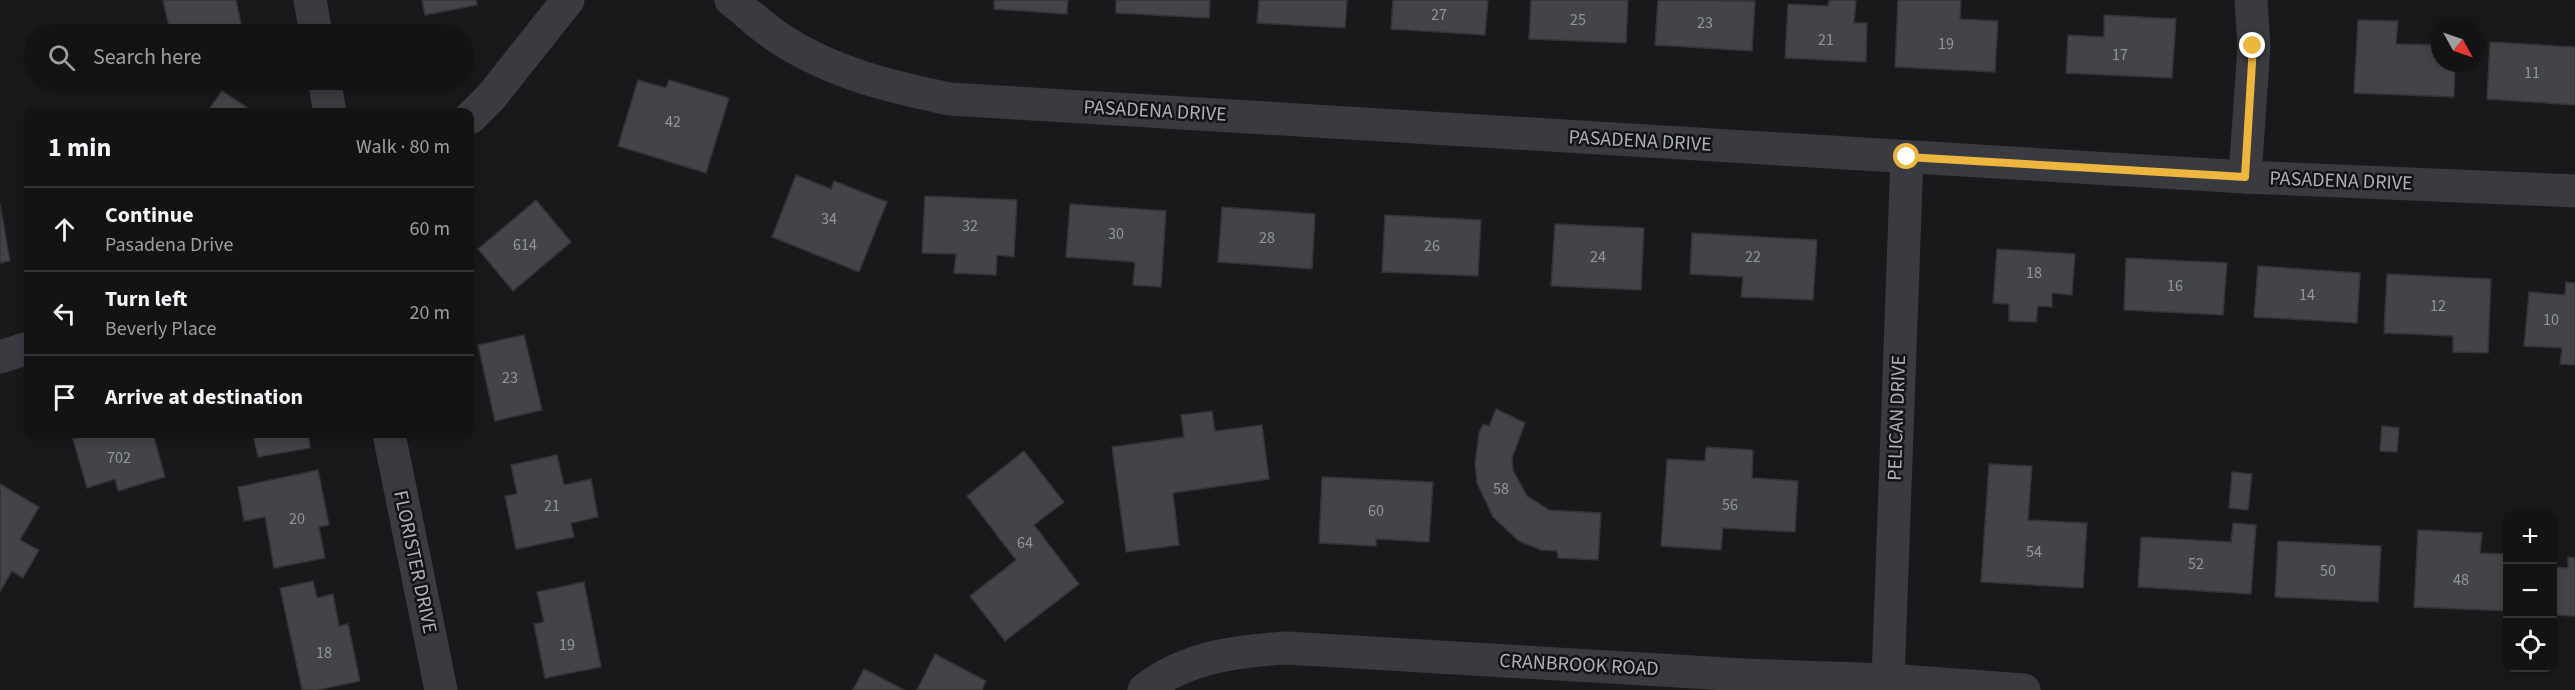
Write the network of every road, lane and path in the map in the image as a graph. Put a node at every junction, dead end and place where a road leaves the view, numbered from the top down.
1 (310, 0) edge
2 (568, 0) edge
3 (731, 0) edge
4 (2251, 0) edge
5 (314, 24) edge
6 (326, 90) edge
7 (329, 108) edge
8 (474, 114) edge
9 (1907, 157) junction
10 (2245, 177) junction
11 (2575, 191) edge
12 (24, 349) edge
13 (0, 357) edge
14 (390, 438) edge
15 (1888, 680) junction
16 (441, 690) edge
17 (1144, 690) edge
18 (2024, 690) edge

1 - 5 street
2 - 8 street
3 - 9 street, PASADENA DRIVE
4 - 10 street
6 - 7 street
9 - 10 street, PASADENA DRIVE
9 - 15 street, PELICAN DRIVE
10 - 11 street, PASADENA DRIVE
12 - 13 street
14 - 16 street, FLORISTER DRIVE
15 - 17 street, CRANBROOK ROAD
15 - 18 street, CRANBROOK ROAD

